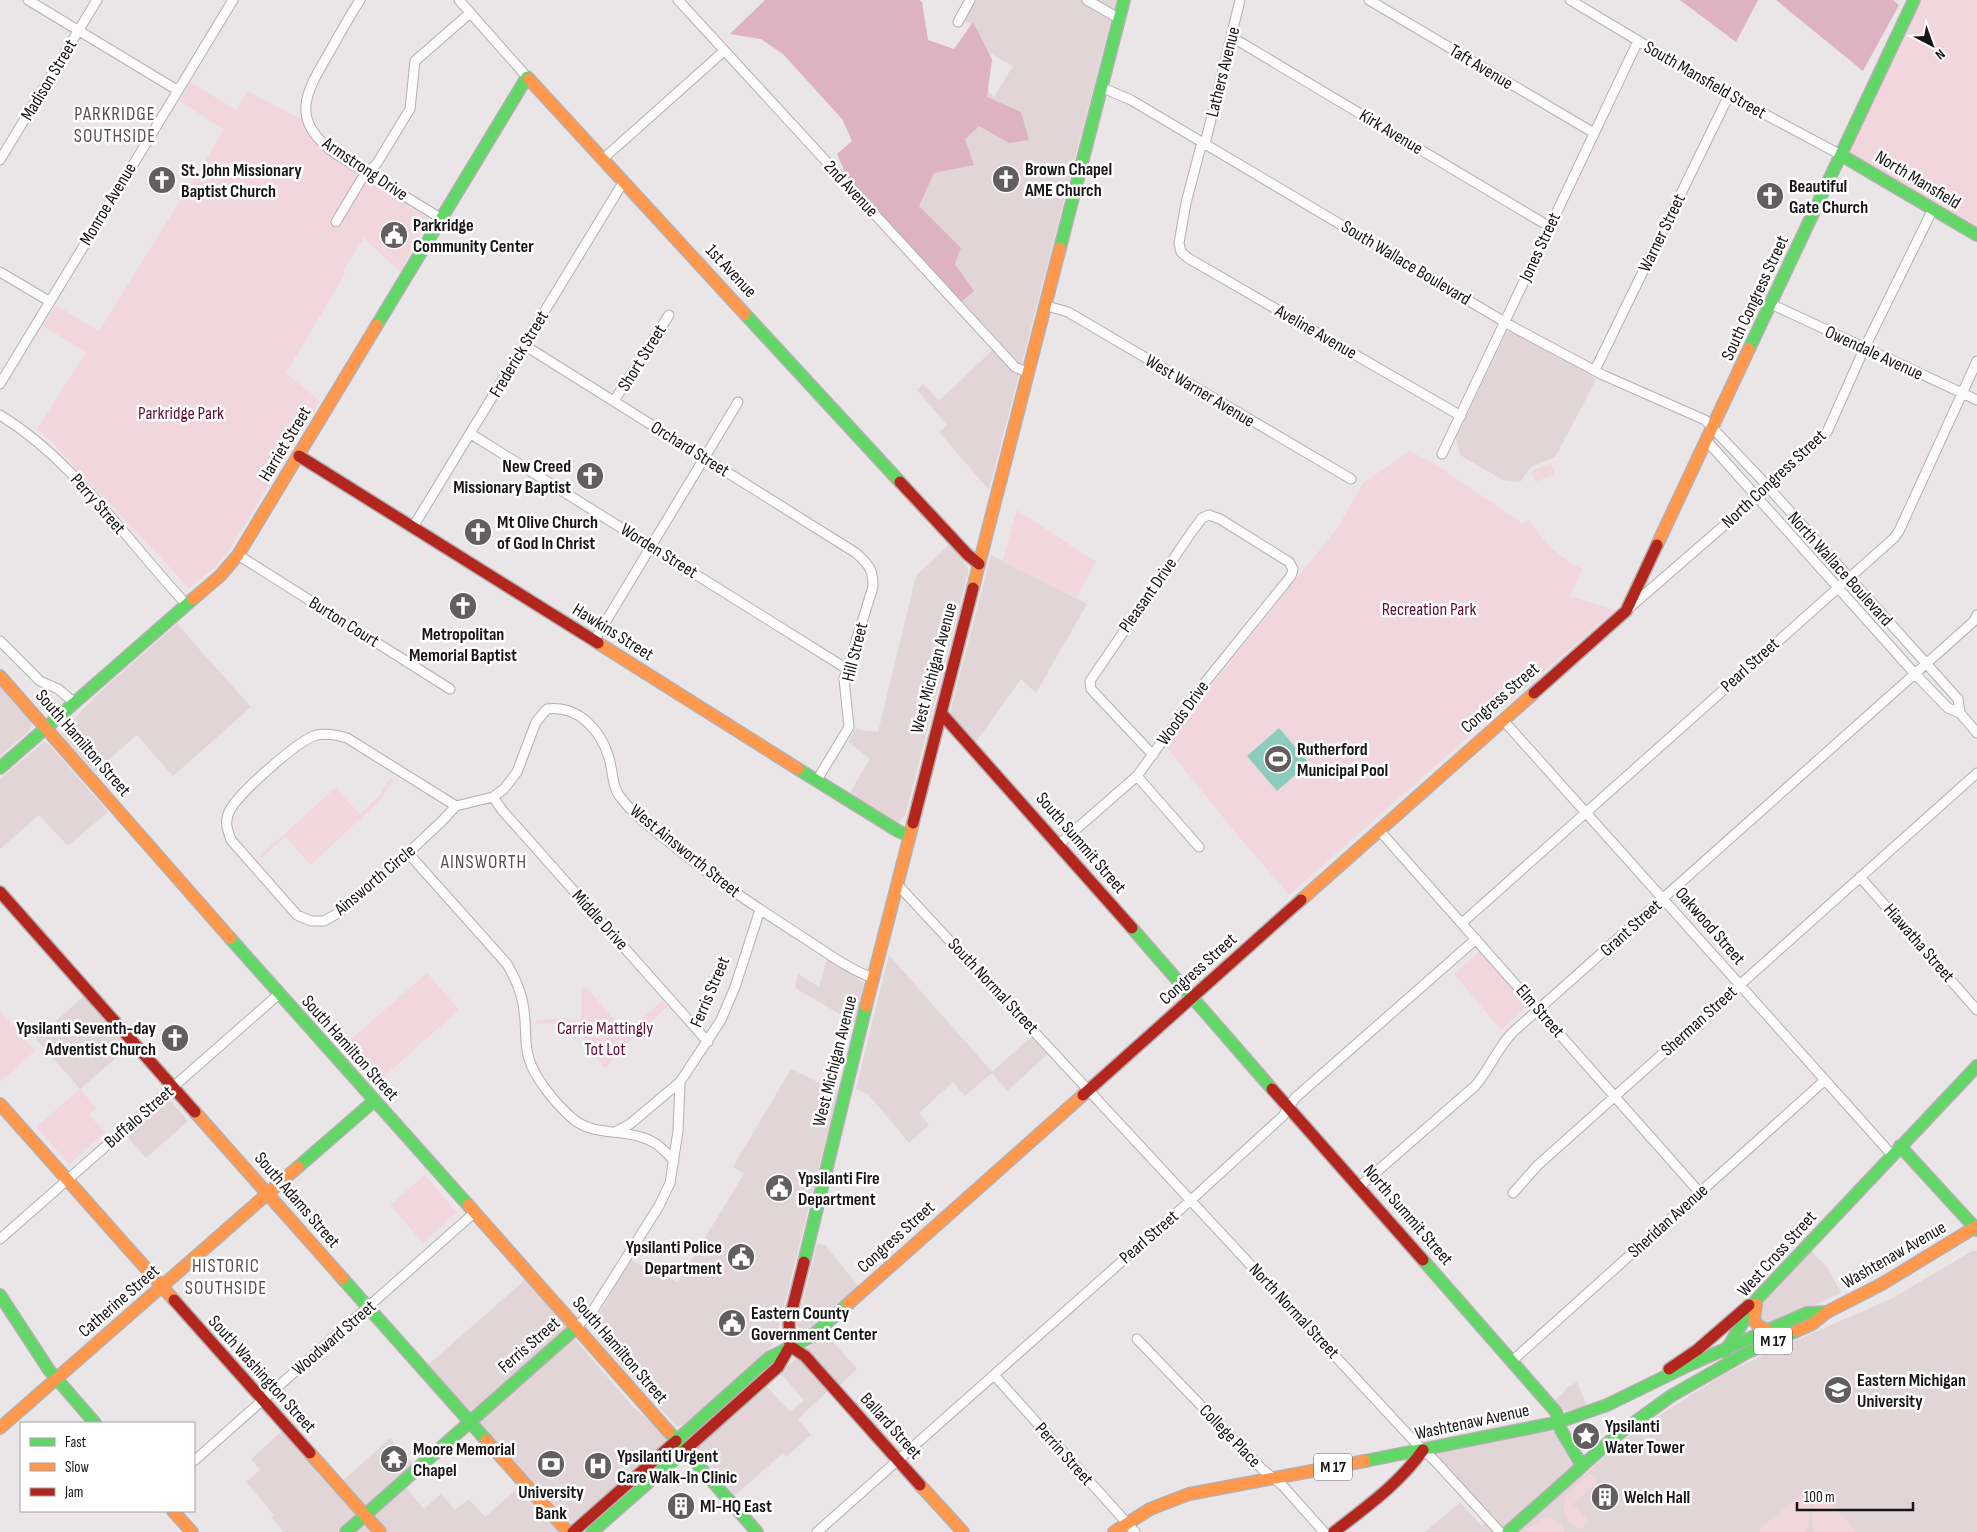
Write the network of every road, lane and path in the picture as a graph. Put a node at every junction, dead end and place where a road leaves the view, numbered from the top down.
1 (28, 0) edge
2 (97, 0) edge
3 (233, 0) edge
4 (360, 0) edge
5 (459, 0) edge
6 (678, 0) edge
7 (970, 0) edge
8 (1087, 0) edge
9 (1124, 0) edge
10 (1240, 0) edge
11 (1369, 0) edge
12 (1570, 0) edge
13 (1914, 0) edge
14 (470, 13) junction
15 (1120, 18) junction
16 (958, 22) dead end
17 (78, 31) junction
18 (1232, 38) junction
19 (1638, 40) junction
20 (724, 51) junction
21 (528, 77) junction
22 (1103, 88) junction
23 (177, 90) junction
24 (1730, 95) junction
25 (1594, 133) junction
26 (1204, 143) junction
27 (1841, 155) junction
28 (604, 158) junction
29 (0, 160) edge
30 (366, 174) junction
31 (624, 181) junction
32 (1933, 209) junction
33 (442, 218) junction
34 (336, 222) dead end
35 (1550, 227) junction
36 (1977, 235) edge
37 (1179, 243) joint
38 (0, 272) edge
39 (49, 302) junction
40 (1771, 304) junction
41 (1047, 306) junction
42 (669, 315) dead end
43 (1505, 322) junction
44 (524, 345) junction
45 (1864, 349) junction
46 (1977, 362) edge
47 (1595, 370) junction
48 (1029, 373) junction
49 (0, 384) edge
50 (1962, 394) junction
51 (1977, 400) edge
52 (614, 401) junction
53 (738, 402) dead end
54 (0, 414) edge
55 (1461, 416) junction
56 (1713, 428) junction
57 (471, 434) junction
58 (1707, 441) junction
59 (1442, 454) dead end
60 (299, 456) junction
61 (703, 458) junction
62 (1351, 479) dead end
63 (1768, 487) junction
64 (1758, 496) junction
65 (413, 527) junction
66 (651, 546) junction
67 (856, 553) joint
68 (238, 555) junction
69 (979, 564) junction
70 (1293, 569) joint
71 (1849, 578) junction
72 (1839, 588) junction
73 (187, 605) junction
74 (1626, 611) junction
75 (1977, 615) edge
76 (0, 641) edge
77 (594, 641) junction
78 (1925, 664) junction
79 (847, 669) junction
80 (1915, 674) junction
81 (0, 676) edge
82 (450, 689) dead end
83 (75, 703) junction
84 (941, 713) junction
85 (1960, 713) junction
86 (1503, 720) junction
87 (47, 728) junction
88 (1977, 733) edge
89 (1153, 756) junction
90 (0, 768) edge
91 (1977, 773) edge
92 (1137, 776) junction
93 (817, 780) junction
94 (493, 797) junction
95 (456, 806) junction
96 (1585, 812) junction
97 (1379, 830) junction
98 (909, 836) junction
99 (1059, 844) junction
100 (1199, 846) dead end
101 (408, 853) junction
102 (1860, 877) junction
103 (897, 884) junction
104 (0, 892) edge
105 (1663, 899) junction
106 (760, 910) junction
107 (1462, 923) junction
108 (1476, 939) junction
109 (873, 978) junction
110 (1739, 985) junction
111 (279, 994) junction
112 (1193, 997) junction
113 (1539, 1010) junction
114 (1977, 1010) edge
115 (708, 1042) junction
116 (1977, 1066) edge
117 (1824, 1081) junction
118 (680, 1082) junction
119 (173, 1087) junction
120 (1088, 1089) junction
121 (1615, 1097) junction
122 (374, 1101) junction
123 (0, 1104) edge
124 (1289, 1108) junction
125 (615, 1132) junction
126 (1900, 1146) junction
127 (1892, 1156) junction
128 (674, 1161) junction
129 (68, 1180) junction
130 (1360, 1187) junction
131 (268, 1193) junction
132 (1513, 1193) dead end
133 (1700, 1193) junction
134 (1190, 1200) junction
135 (474, 1214) junction
136 (1976, 1228) edge
137 (0, 1239) edge
138 (162, 1287) junction
139 (0, 1295) edge
140 (1757, 1299) junction
141 (369, 1308) junction
142 (1827, 1312) junction
143 (577, 1327) junction
144 (1767, 1330) junction
145 (1137, 1339) dead end
146 (790, 1346) junction
147 (1727, 1348) junction
148 (1512, 1361) junction
149 (1718, 1368) junction
150 (994, 1375) junction
151 (56, 1379) junction
152 (1629, 1394) junction
153 (262, 1401) junction
154 (468, 1421) junction
155 (94, 1422) edge
156 (1559, 1422) junction
157 (0, 1428) edge
158 (676, 1441) junction
159 (1423, 1450) junction
160 (684, 1451) junction
161 (898, 1459) junction
162 (195, 1460) edge
163 (1582, 1466) junction
164 (1274, 1478) junction
165 (174, 1512) edge
166 (365, 1514) junction
167 (1126, 1522) junction
168 (192, 1532) edge
169 (346, 1532) edge
170 (380, 1532) edge
171 (568, 1532) edge
172 (572, 1532) edge
173 (592, 1532) edge
174 (757, 1532) edge
175 (817, 1532) edge
176 (963, 1532) edge
177 (1114, 1532) edge
178 (1135, 1532) edge
179 (1324, 1532) edge
180 (1334, 1532) edge
181 (1500, 1532) edge
182 (1508, 1532) edge

1 - 17 street
2 - 17 street, Madison Street
3 - 23 street, Monroe Avenue
4 - 30 street, Armstrong Drive
5 - 14 street, 1st Avenue
6 - 20 street, 2nd Avenue
7 - 16 street
8 - 15 street
9 - 15 street, West Michigan Avenue
10 - 18 street, Lathers Avenue
11 - 25 street, Taft Avenue
12 - 19 street, South Mansfield Street
13 - 27 street, South Congress Street
14 - 21 street, 1st Avenue
14 - 30 street
15 - 22 street, West Michigan Avenue
17 - 23 street
17 - 29 street, Madison Street
18 - 26 street, Lathers Avenue
18 - 35 street, Kirk Avenue
19 - 24 street, South Mansfield Street
19 - 25 street, Jones Street
20 - 28 street
20 - 48 street, 2nd Avenue
21 - 28 street, 1st Avenue
21 - 33 street, Harriet Street
22 - 26 street, South Wallace Boulevard
22 - 41 street, West Michigan Avenue
23 - 39 street, Monroe Avenue
24 - 27 street, South Mansfield Street
24 - 47 street, Warner Street
25 - 35 street, Jones Street
26 - 37 street, Lathers Avenue
26 - 43 street, South Wallace Boulevard
27 - 32 street, North Mansfield
27 - 40 street, South Congress Street
28 - 31 street, 1st Avenue
30 - 33 street, Armstrong Drive
30 - 34 street
31 - 44 street, Frederick Street
31 - 69 street, 1st Avenue
32 - 36 street, North Mansfield
32 - 45 street, North Congress Street
33 - 60 street, Harriet Street
35 - 43 street, Jones Street
37 - 55 street, Aveline Avenue
38 - 39 street
39 - 49 street, Monroe Avenue
40 - 45 street, Owendale Avenue
40 - 56 street, South Congress Street
41 - 48 street, West Michigan Avenue
41 - 62 street, West Warner Avenue
42 - 52 street, Short Street
43 - 47 street, South Wallace Boulevard
43 - 55 street, Jones Street
44 - 52 street, Orchard Street
44 - 57 street, Frederick Street
45 - 50 street, Owendale Avenue
45 - 63 street, North Congress Street
46 - 50 street, Pearl Street
47 - 56 street, South Wallace Boulevard
48 - 69 street, West Michigan Avenue
50 - 51 street, Owendale Avenue
50 - 71 street, Pearl Street
52 - 61 street, Orchard Street
53 - 61 street
54 - 73 street, Perry Street
55 - 59 street, Jones Street
56 - 58 street, South Congress Street
56 - 63 street, North Wallace Boulevard
57 - 65 street, Frederick Street
57 - 66 street, Worden Street
58 - 64 street, North Wallace Boulevard
58 - 74 street, South Congress Street
60 - 65 street, Hawkins Street
60 - 68 street, Harriet Street
61 - 66 street
61 - 67 street, Orchard Street
63 - 64 street, North Congress Street
63 - 71 street, North Wallace Boulevard
64 - 72 street, North Wallace Boulevard
64 - 74 street, North Congress Street
65 - 77 street, Hawkins Street
66 - 77 street
66 - 79 street, Worden Street
67 - 79 street, Hill Street
68 - 73 street, Harriet Street
68 - 82 street, Burton Court
69 - 84 street, West Michigan Avenue
70 - 89 street, Woods Drive
70 - 89 street, Pleasant Drive
71 - 72 street, Pearl Street
71 - 78 street, North Wallace Boulevard
72 - 80 street, North Wallace Boulevard
72 - 96 street, Pearl Street
73 - 83 street, Harriet Street
74 - 86 street, Congress Street
75 - 78 street, Grant Street
76 - 83 street
77 - 93 street, Hawkins Street
78 - 80 street, Grant Street
78 - 85 street, North Wallace Boulevard
79 - 93 street, Hill Street
80 - 85 street, North Wallace Boulevard
80 - 105 street, Grant Street
81 - 87 street, South Hamilton Street
83 - 87 street, Harriet Street
84 - 98 street, West Michigan Avenue
84 - 99 street, South Summit Street
85 - 88 street, North Wallace Boulevard
86 - 96 street, Oakwood Street
86 - 97 street, Congress Street
87 - 90 street, Harriet Street
87 - 111 street, South Hamilton Street
89 - 92 street, Woods Drive
91 - 102 street, Sherman Street
92 - 99 street, Woods Drive
92 - 100 street
93 - 98 street, Hawkins Street
94 - 95 street
94 - 106 street, West Ainsworth Street
94 - 115 street, Middle Drive
95 - 101 street, Ainsworth Circle
95 - 101 street, Ainsworth Circle
96 - 105 street, Oakwood Street
96 - 107 street, Pearl Street
97 - 107 street, Elm Street
97 - 112 street, Congress Street
98 - 103 street, West Michigan Avenue
99 - 112 street, South Summit Street
101 - 125 street
102 - 110 street, Sherman Street
102 - 114 street, Hiawatha Street
103 - 109 street, West Michigan Avenue
103 - 120 street, South Normal Street
104 - 119 street, South Adams Street
105 - 110 street, Oakwood Street
105 - 113 street, Grant Street
106 - 109 street, West Ainsworth Street
106 - 115 street, Ferris Street
107 - 108 street, Elm Street
108 - 113 street, Elm Street
108 - 124 street, Pearl Street
109 - 146 street, West Michigan Avenue
110 - 117 street, Oakwood Street
110 - 121 street, Sherman Street
111 - 119 street, Buffalo Street
111 - 122 street, South Hamilton Street
112 - 120 street, Congress Street
112 - 124 street, North Summit Street
113 - 121 street, Elm Street
113 - 130 street, Grant Street
115 - 118 street, Ferris Street
116 - 126 street, West Cross Street
117 - 127 street, Oakwood Street
117 - 133 street, Sheridan Avenue
118 - 125 street, Ferris Street
118 - 128 street, Ferris Street
119 - 129 street, Buffalo Street
119 - 131 street, South Adams Street
120 - 134 street, North Normal Street
120 - 146 street, Congress Street
121 - 132 street, Sherman Street
121 - 133 street, Elm Street
122 - 131 street, Catherine Street
122 - 135 street, South Hamilton Street
123 - 129 street, South Washington Street
124 - 130 street, North Summit Street
124 - 134 street, Pearl Street
125 - 128 street
126 - 127 street, West Cross Street
126 - 136 street
127 - 140 street, West Cross Street
128 - 143 street, Ferris Street
129 - 137 street, Buffalo Street
129 - 138 street, South Washington Street
130 - 148 street, North Summit Street
131 - 138 street, Catherine Street
131 - 141 street, South Adams Street
133 - 148 street, Sheridan Avenue
134 - 150 street, Pearl Street
134 - 159 street, North Normal Street
135 - 141 street, Woodward Street
135 - 143 street, South Hamilton Street
136 - 142 street, Washtenaw Avenue / M 17
138 - 151 street, Catherine Street
138 - 153 street, South Washington Street
139 - 151 street
140 - 144 street
140 - 147 street, West Cross Street
140 - 152 street
141 - 153 street, Woodward Street
141 - 154 street, South Adams Street
142 - 144 street, Washtenaw Avenue / M 17
142 - 149 street, Washtenaw Avenue / M 17
143 - 154 street, Ferris Street
143 - 158 street, South Hamilton Street
144 - 147 street, Washtenaw Avenue / M 17
145 - 164 street, College Place
146 - 158 street
146 - 160 street
146 - 161 street, Ballard Street
147 - 149 street, West Cross Street
147 - 152 street, Washtenaw Avenue / M 17
148 - 156 street, North Summit Street
149 - 163 street, M 17
150 - 161 street, Pearl Street
150 - 167 street, Perrin Street
151 - 155 street
151 - 157 street, Catherine Street
152 - 156 street, Washtenaw Avenue / M 17
153 - 162 street, Woodward Street
153 - 166 street, South Washington Street
154 - 166 street, Ferris Street
154 - 171 street, South Adams Street
156 - 159 street, Washtenaw Avenue / M 17
156 - 163 street, North Summit Street
158 - 160 street, South Hamilton Street
158 - 172 street
159 - 164 street, Washtenaw Avenue / M 17
159 - 180 street
159 - 181 street, North Normal Street
160 - 173 street
160 - 174 street, South Hamilton Street
161 - 175 street, Pearl Street
161 - 176 street, Ballard Street
163 - 182 street, M 17
164 - 167 street, Washtenaw Avenue / M 17
164 - 179 street, College Place
165 - 168 street
166 - 169 street, Ferris Street
166 - 170 street, South Washington Street
167 - 177 street, Washtenaw Avenue / M 17
167 - 178 street, Perrin Street

